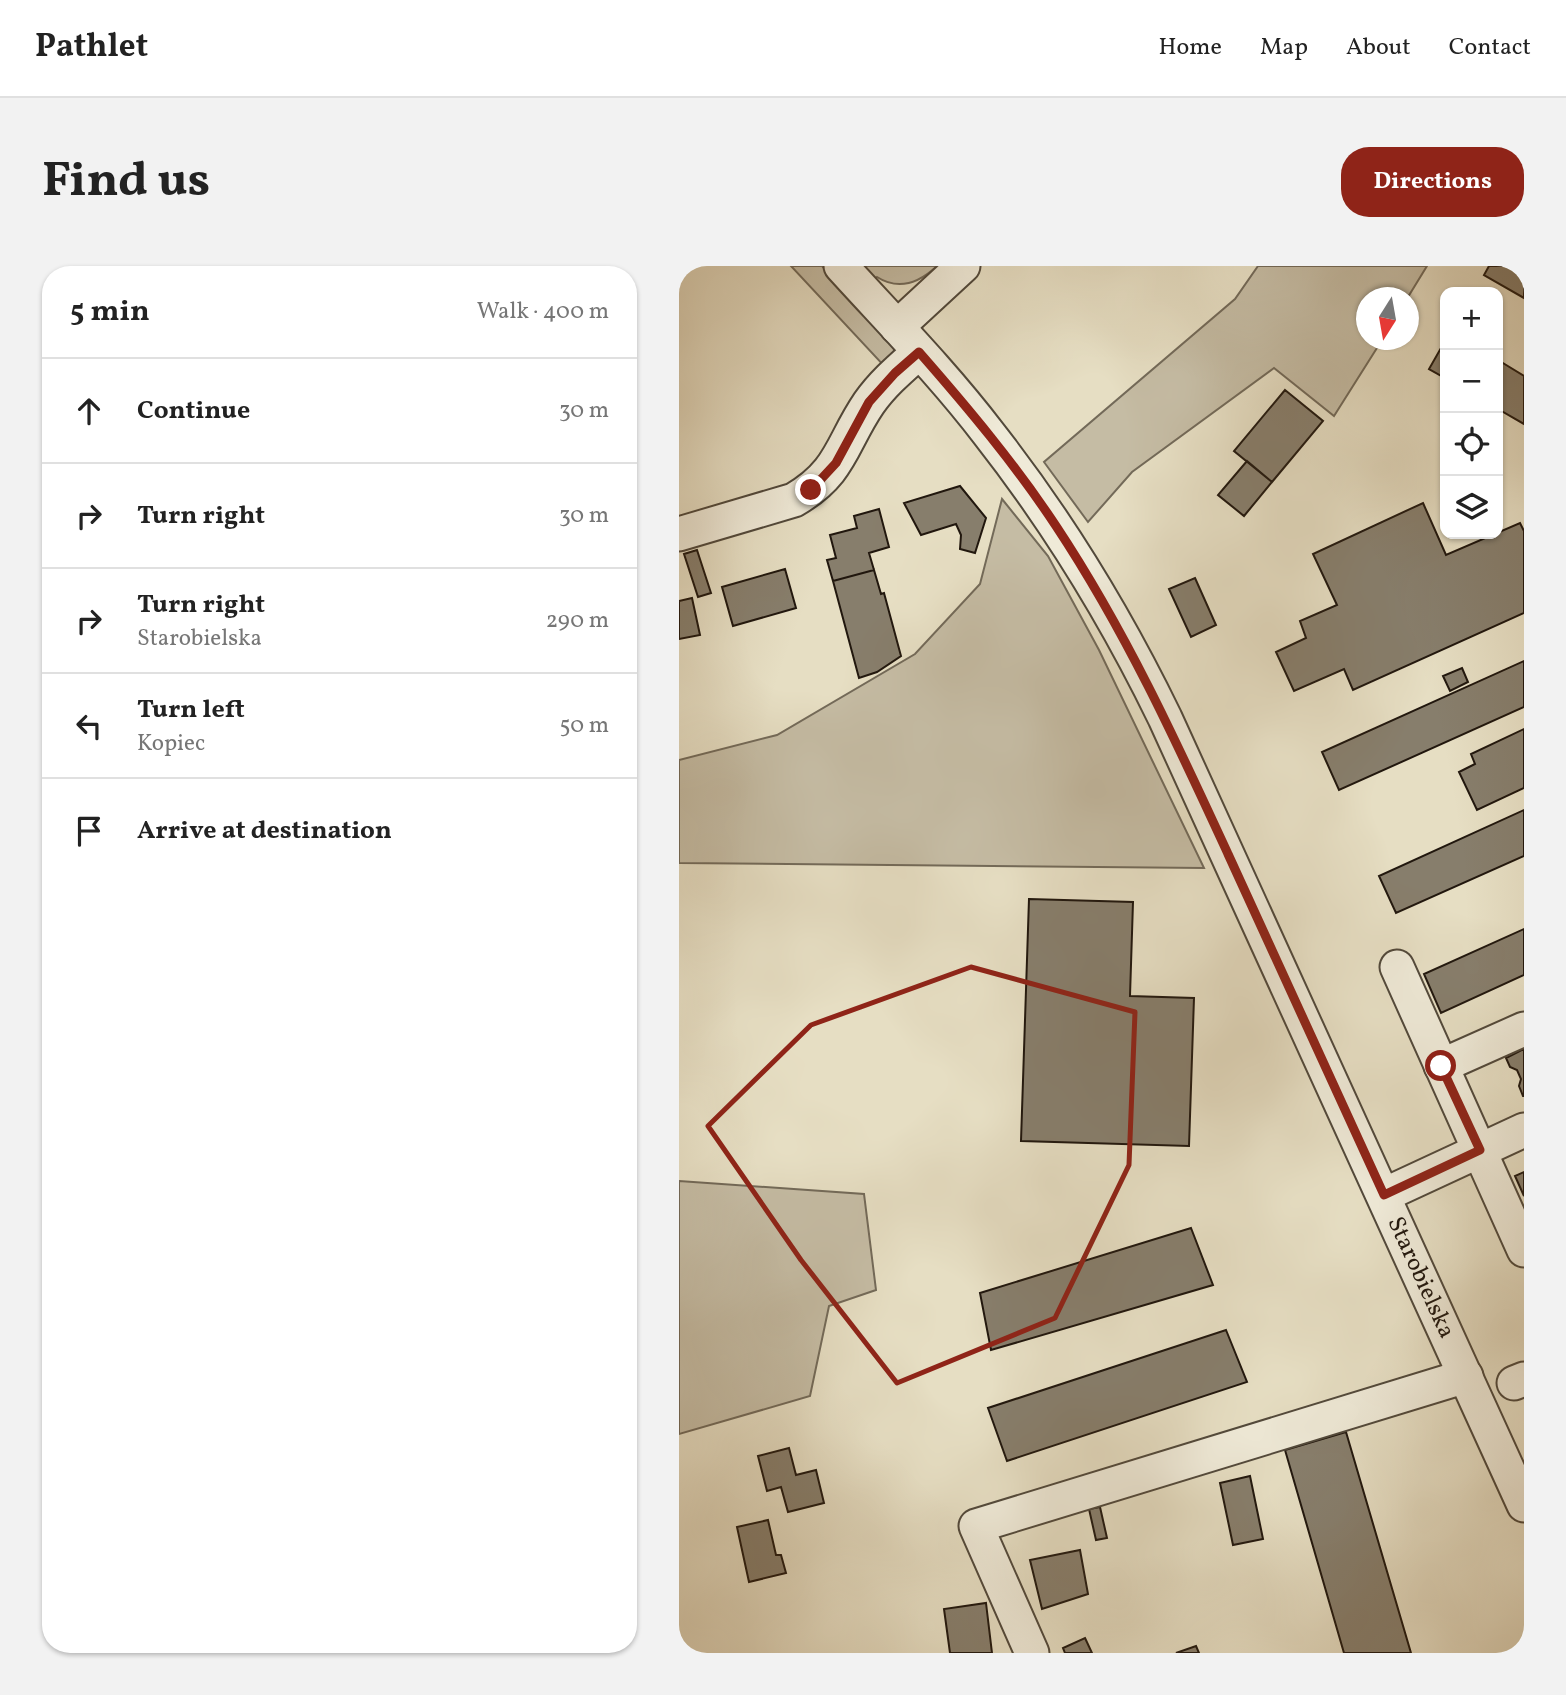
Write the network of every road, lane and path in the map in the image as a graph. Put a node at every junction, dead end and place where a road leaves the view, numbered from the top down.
1 (841, 266) edge
2 (963, 266) edge
3 (897, 327) junction
4 (919, 352) junction
5 (679, 534) edge
6 (1397, 967) dead end
7 (1524, 1029) edge
8 (1441, 1066) junction
9 (1524, 1130) edge
10 (1480, 1150) junction
11 (1384, 1195) junction
12 (1524, 1250) edge
13 (1466, 1376) junction
14 (1523, 1500) edge
15 (1033, 1653) edge

1 - 3 street, Starobielska
2 - 3 street
3 - 4 street, Starobielska
4 - 5 street
4 - 11 street, Starobielska
6 - 8 street
7 - 8 street
8 - 10 street
9 - 10 street
10 - 11 street
10 - 12 street
11 - 13 street, Starobielska
13 - 14 street, Starobielska
13 - 15 street

